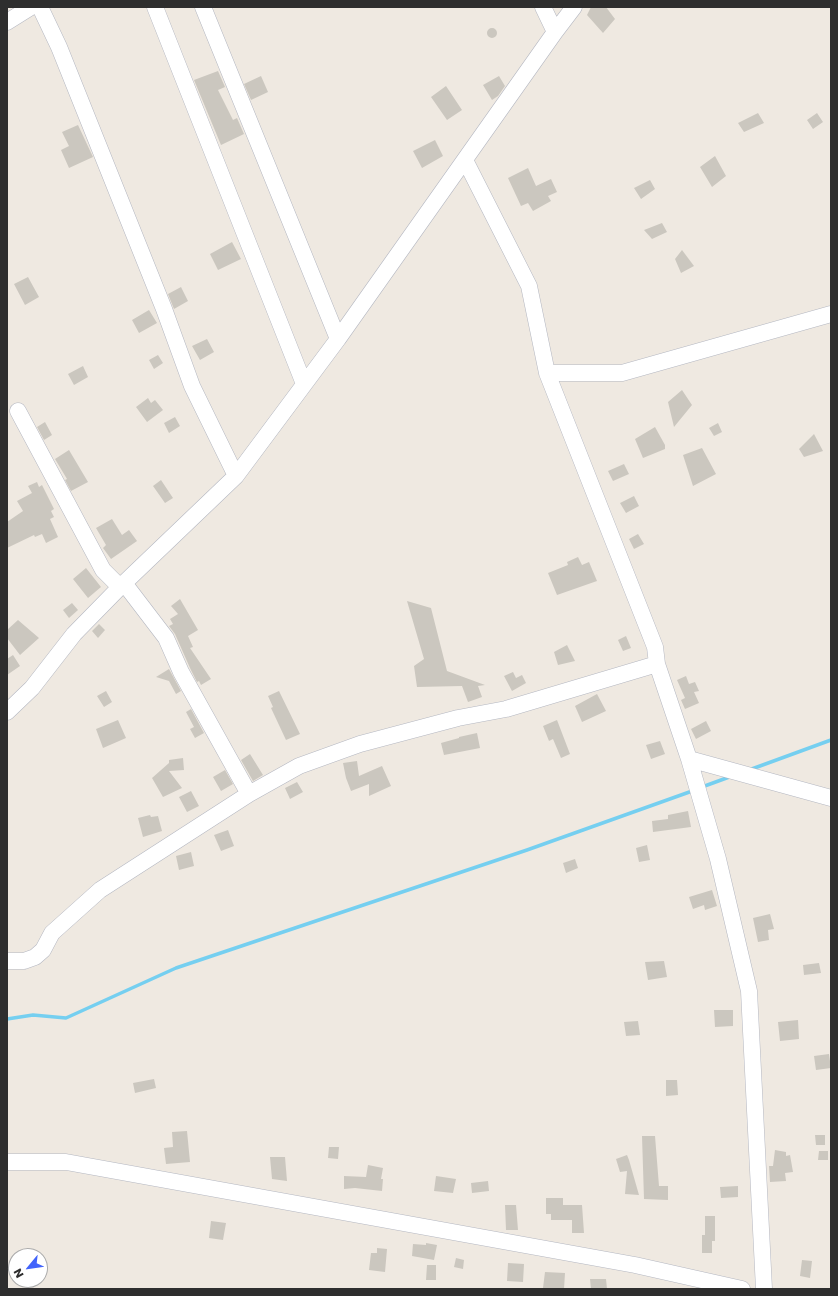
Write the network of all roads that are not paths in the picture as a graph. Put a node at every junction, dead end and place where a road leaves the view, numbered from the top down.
1 (31, 7) edge
2 (40, 7) edge
3 (155, 7) edge
4 (203, 7) edge
5 (544, 7) edge
6 (574, 7) edge
7 (7, 22) edge
8 (555, 32) junction
9 (465, 160) junction
10 (831, 314) edge
11 (338, 339) junction
12 (547, 373) junction
13 (304, 384) junction
14 (18, 411) dead end
15 (236, 476) junction
16 (122, 585) junction
17 (657, 664) junction
18 (7, 712) edge
19 (689, 759) junction
20 (249, 794) junction
21 (831, 798) edge
22 (7, 961) edge
23 (7, 1162) edge
24 (742, 1289) edge
25 (764, 1289) edge

1 - 7 street
2 - 15 street
3 - 13 street
4 - 11 street
5 - 8 street
6 - 8 street
8 - 9 street
9 - 11 street
9 - 12 street
10 - 12 street
11 - 13 street
12 - 17 street
13 - 15 street
14 - 16 street
15 - 16 street
16 - 18 street
16 - 20 street
17 - 19 street
17 - 20 street
19 - 21 street
19 - 25 street
20 - 22 street
23 - 24 street

